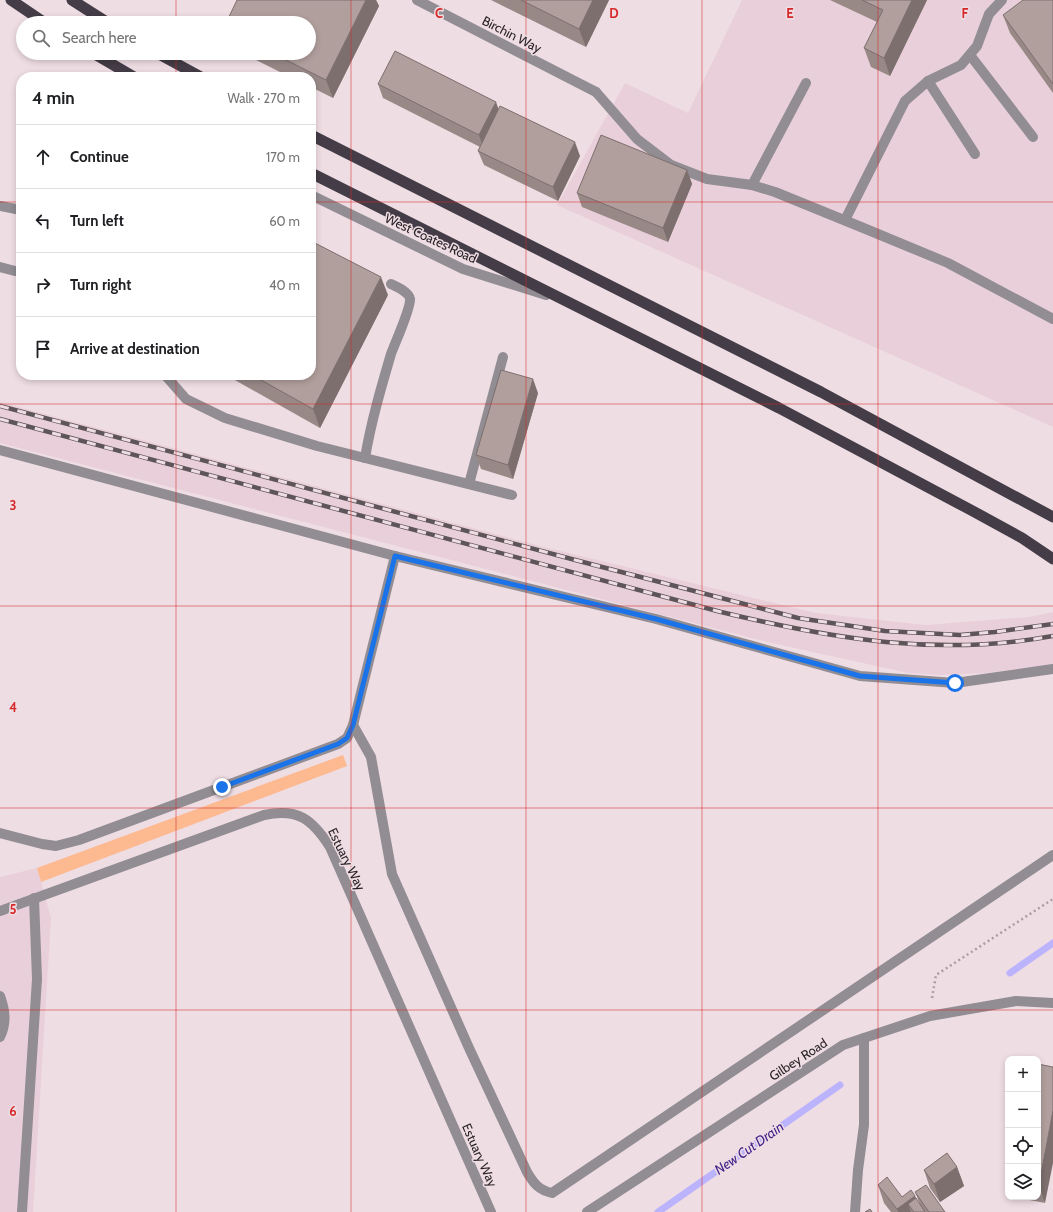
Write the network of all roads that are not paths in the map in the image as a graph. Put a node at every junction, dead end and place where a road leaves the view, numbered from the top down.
1 (11, 0) edge
2 (72, 0) edge
3 (418, 0) edge
4 (1002, 0) edge
5 (35, 16) edge
6 (97, 16) edge
7 (970, 55) junction
8 (105, 60) edge
9 (170, 60) edge
10 (125, 72) edge
11 (192, 72) edge
12 (928, 81) junction
13 (806, 82) dead end
14 (1033, 137) dead end
15 (316, 138) edge
16 (975, 154) dead end
17 (316, 176) edge
18 (752, 185) junction
19 (316, 197) edge
20 (0, 206) edge
21 (16, 209) edge
22 (845, 220) junction
23 (0, 268) edge
24 (16, 271) edge
25 (391, 284) dead end
26 (567, 302) junction
27 (1053, 319) edge
28 (503, 357) dead end
29 (169, 380) edge
30 (0, 450) edge
31 (365, 458) junction
32 (469, 484) junction
33 (512, 495) dead end
34 (1053, 517) edge
35 (395, 556) junction
36 (1053, 559) edge
37 (1053, 669) edge
38 (353, 725) junction
39 (0, 833) edge
40 (1053, 854) edge
41 (34, 898) junction
42 (0, 911) edge
43 (0, 996) edge
44 (1053, 1003) edge
45 (0, 1038) edge
46 (864, 1038) junction
47 (22, 1212) edge
48 (491, 1212) edge
49 (587, 1212) edge
50 (855, 1212) edge

1 - 5 highway
2 - 6 highway
3 - 18 street, Birchin Way
4 - 7 street
7 - 12 street
7 - 14 street
8 - 10 highway
9 - 11 highway
12 - 16 street
12 - 22 street
13 - 18 street
15 - 34 highway
17 - 26 highway
18 - 22 street
19 - 26 street, West Coates Road
20 - 21 street
22 - 27 street
23 - 24 street
25 - 31 street
26 - 36 highway
28 - 32 street
29 - 31 street
30 - 35 street
31 - 32 street
32 - 33 street
35 - 37 street
35 - 38 street
38 - 39 street
38 - 40 street
41 - 42 street, Estuary Way
41 - 47 street
41 - 48 street, Estuary Way
43 - 45 street
44 - 46 street, Gilbey Road
46 - 49 street, Gilbey Road
46 - 50 street

